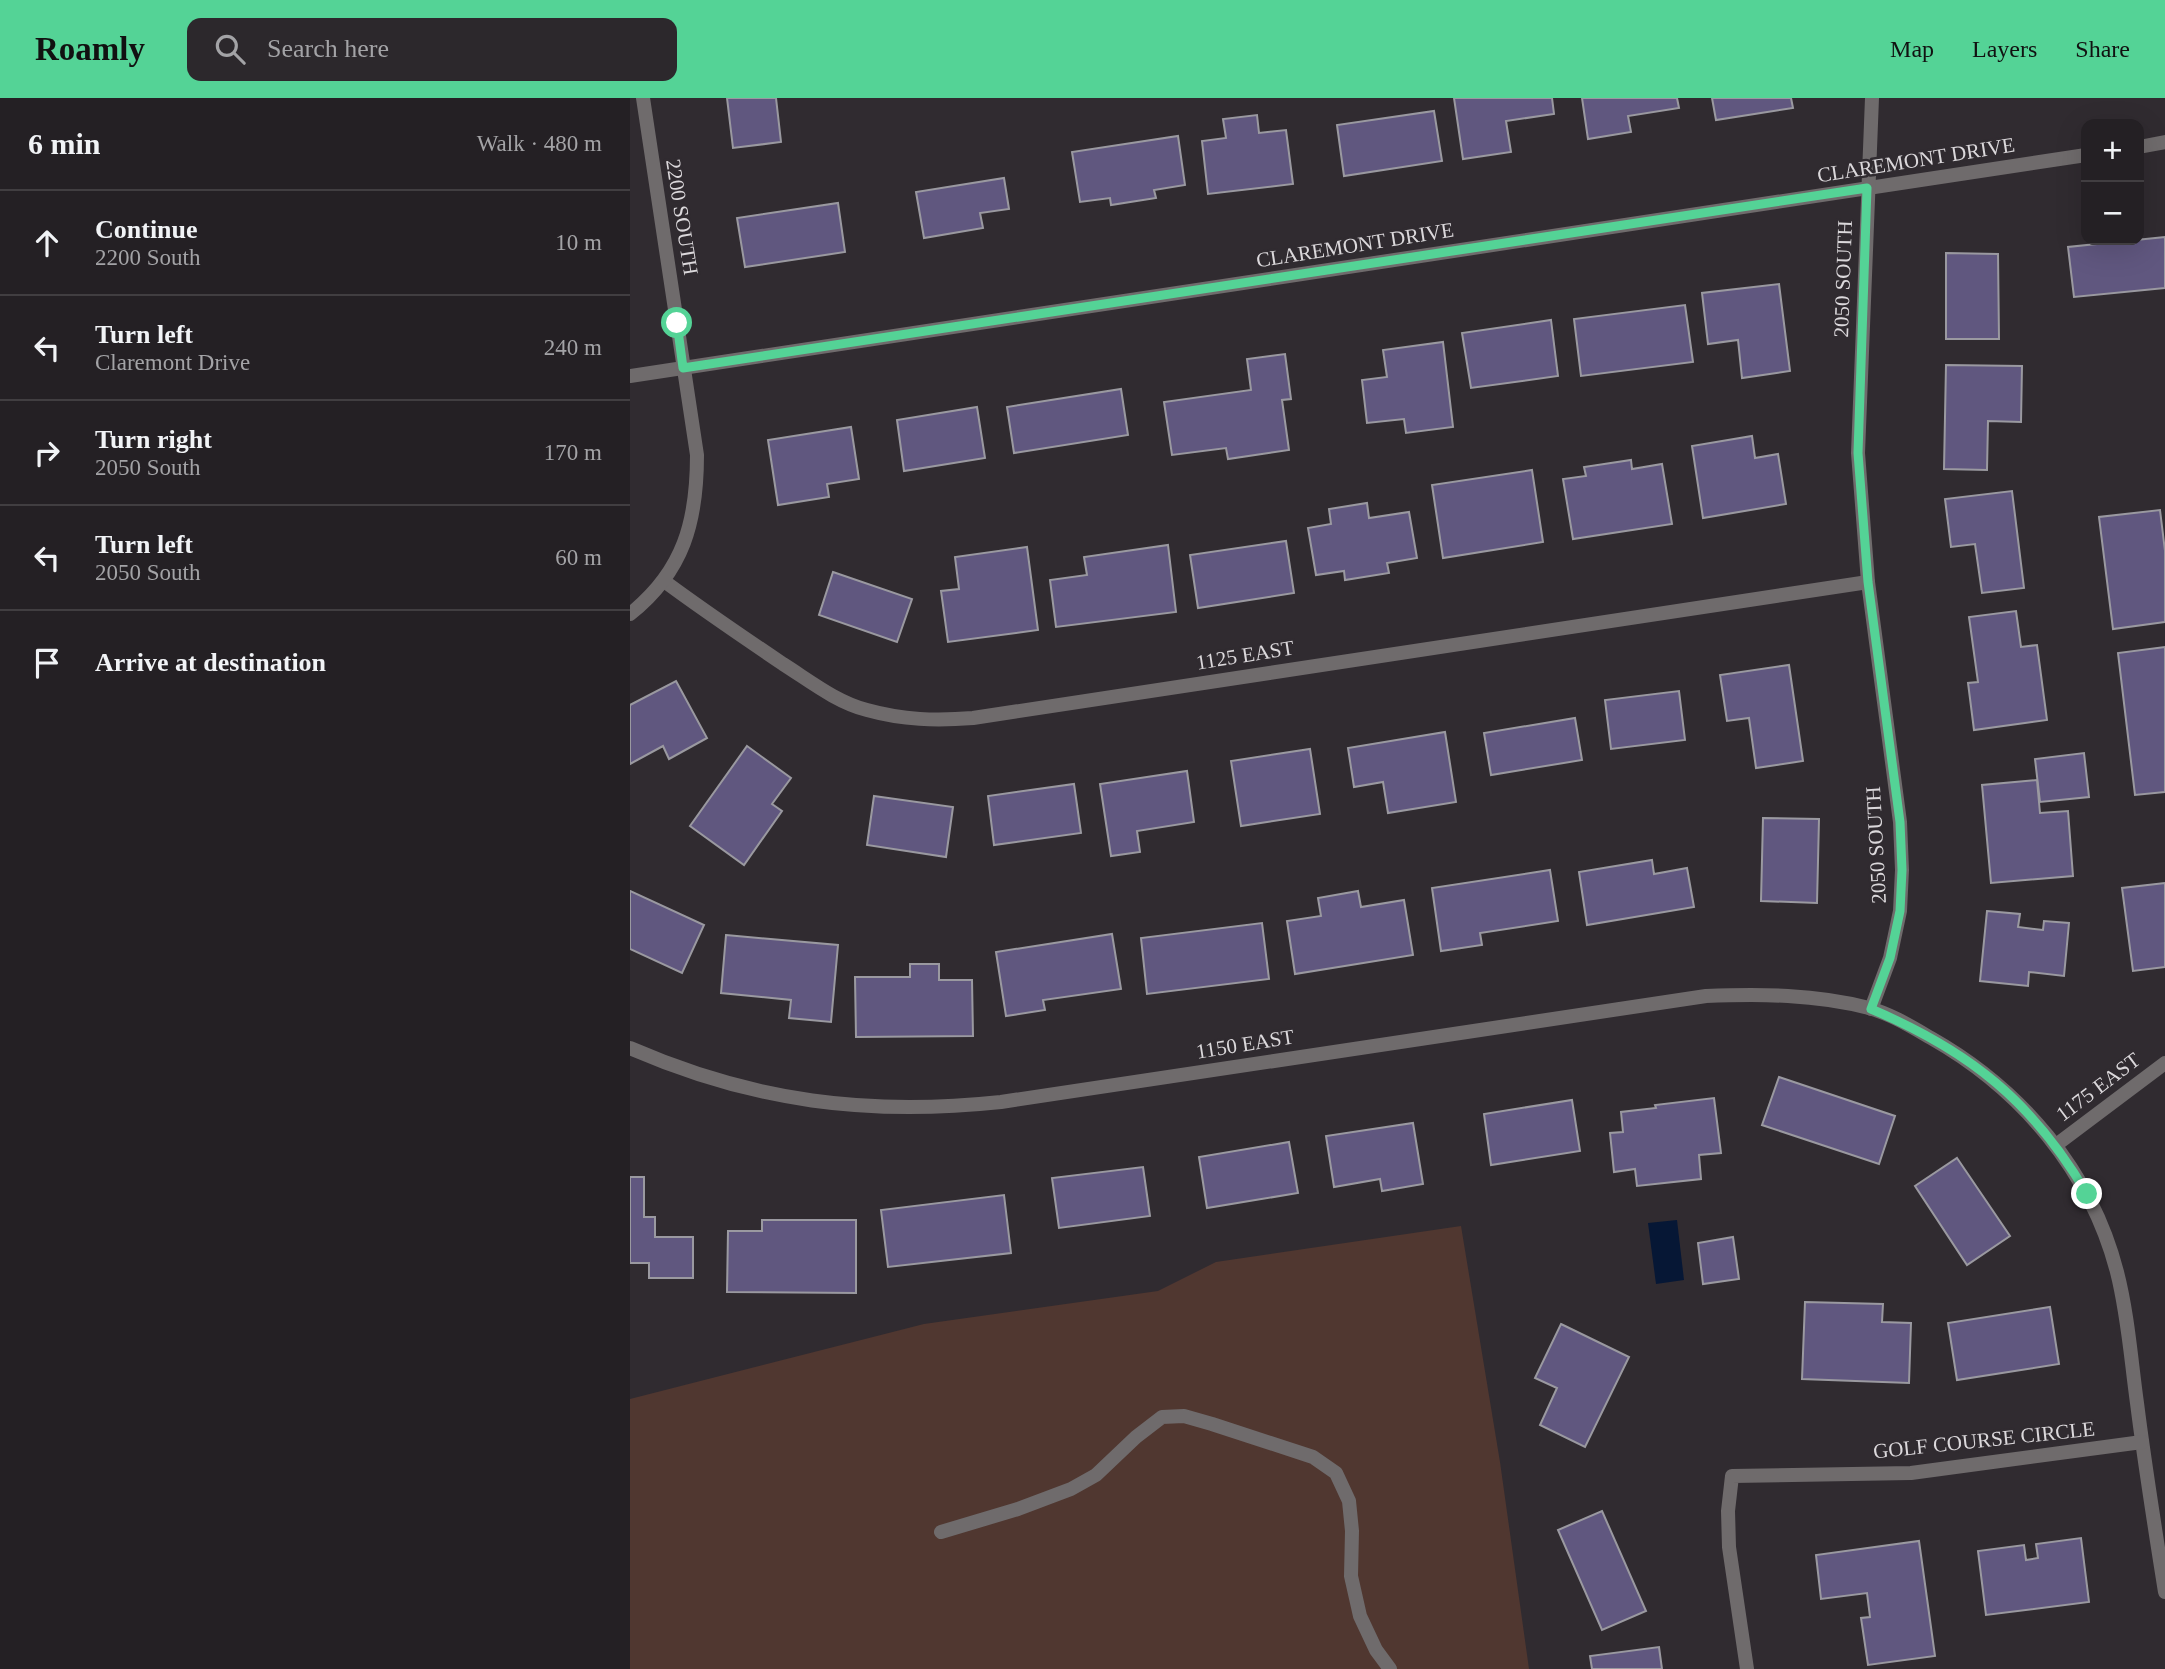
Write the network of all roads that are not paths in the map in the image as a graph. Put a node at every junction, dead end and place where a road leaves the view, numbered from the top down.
1 (643, 98) edge
2 (1872, 98) edge
3 (2165, 142) edge
4 (2144, 146) edge
5 (2081, 156) edge
6 (1867, 188) junction
7 (683, 368) junction
8 (630, 376) edge
9 (664, 581) junction
10 (1868, 582) junction
11 (630, 614) edge
12 (1871, 1009) junction
13 (630, 1048) edge
14 (2165, 1063) edge
15 (2056, 1145) junction
16 (2142, 1442) junction
17 (941, 1532) dead end
18 (2165, 1592) edge
19 (1390, 1669) edge
20 (1747, 1669) edge

1 - 7 street, 2200 SOUTH
2 - 6 street, 2050 SOUTH
3 - 4 street
5 - 6 street, CLAREMONT DRIVE
6 - 7 street, CLAREMONT DRIVE
6 - 10 street, 2050 SOUTH
7 - 8 street, CLAREMONT DRIVE
7 - 9 street, 2200 SOUTH
9 - 10 street, 1125 EAST
9 - 11 street, 2200 SOUTH
10 - 12 street, 2050 SOUTH
12 - 13 street, 1150 EAST
12 - 15 street
14 - 15 street, 1175 EAST
15 - 16 street
16 - 18 street
16 - 20 street, GOLF COURSE CIRCLE
17 - 19 street

